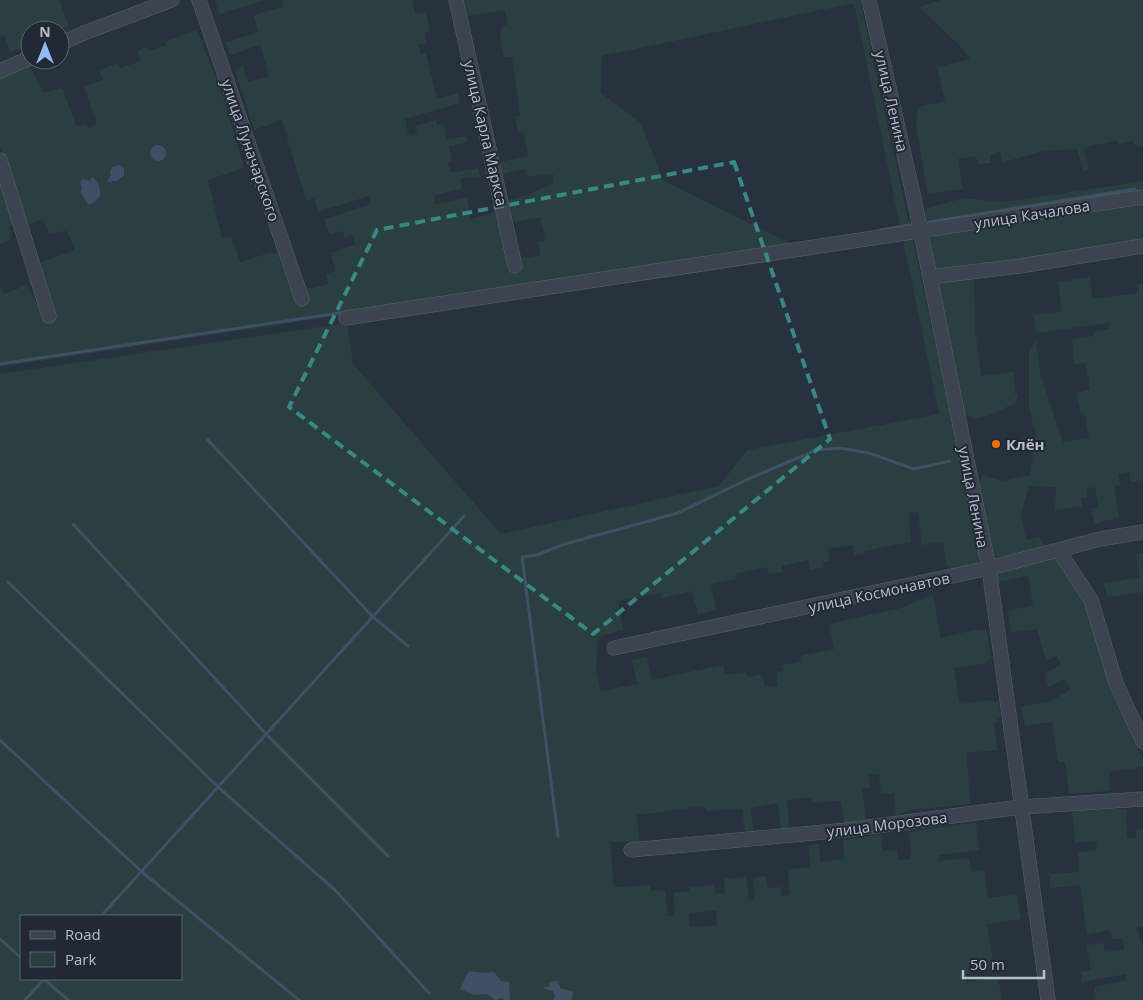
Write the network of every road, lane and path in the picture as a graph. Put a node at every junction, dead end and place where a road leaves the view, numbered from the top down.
1 (172, 0) edge
2 (200, 0) edge
3 (456, 0) edge
4 (869, 0) edge
5 (70, 39) edge
6 (20, 62) edge
7 (0, 71) edge
8 (0, 160) edge
9 (1143, 196) edge
10 (920, 231) junction
11 (1143, 246) edge
12 (515, 266) dead end
13 (930, 277) junction
14 (302, 299) dead end
15 (49, 316) dead end
16 (346, 318) dead end
17 (1143, 532) edge
18 (1059, 551) junction
19 (989, 568) junction
20 (614, 648) dead end
21 (1143, 742) edge
22 (1143, 799) edge
23 (1021, 807) junction
24 (631, 850) dead end
25 (1048, 1000) edge

1 - 5 street
2 - 14 street, улица Луначарского
3 - 12 street, улица Карла Маркса
4 - 10 street, улица Ленина
6 - 7 street
8 - 15 street
9 - 10 street, улица Качалова
10 - 13 street, улица Ленина
10 - 16 street, улица Качалова
11 - 13 street
13 - 19 street, улица Ленина
17 - 18 street, улица Космонавтов
18 - 19 street, улица Космонавтов
18 - 21 street
19 - 20 street, улица Космонавтов
19 - 23 street, улица Ленина
22 - 23 street, улица Морозова
23 - 24 street, улица Морозова
23 - 25 street, улица Ленина

